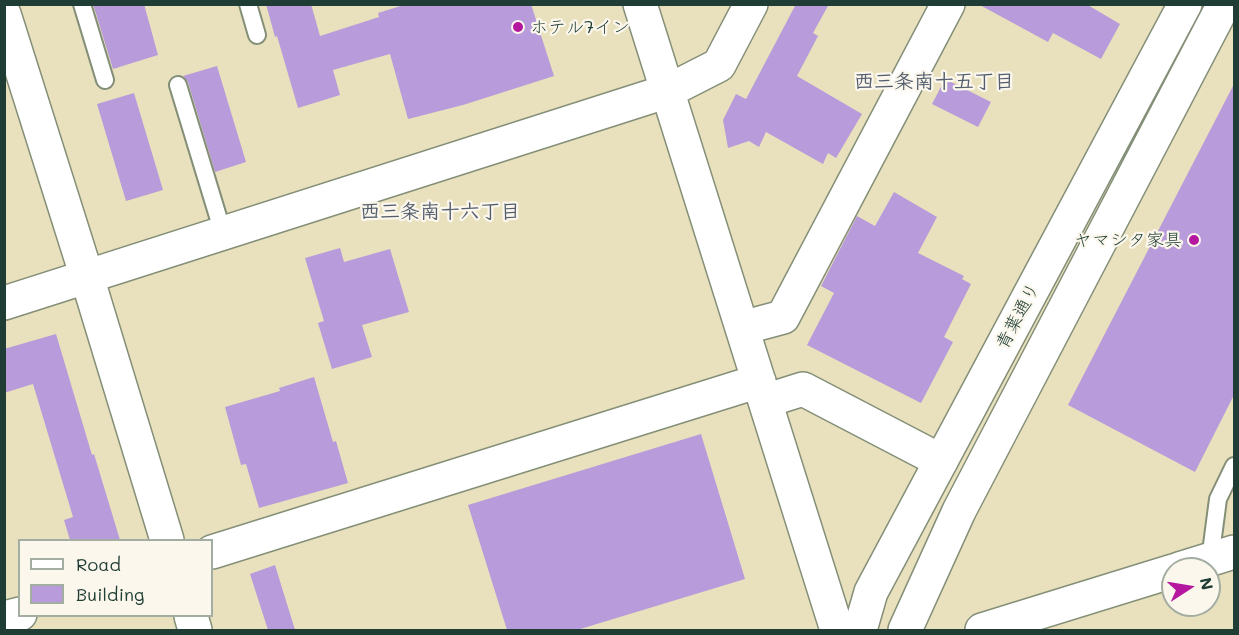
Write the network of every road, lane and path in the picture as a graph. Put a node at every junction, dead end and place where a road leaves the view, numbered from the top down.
1 (82, 4) edge
2 (248, 4) edge
3 (640, 4) edge
4 (751, 4) edge
5 (948, 4) edge
6 (1185, 4) edge
7 (1224, 4) edge
8 (4, 14) edge
9 (257, 35) dead end
10 (105, 80) dead end
11 (178, 85) dead end
12 (668, 91) junction
13 (223, 233) junction
14 (87, 277) junction
15 (4, 303) edge
16 (742, 328) junction
17 (762, 391) junction
18 (941, 461) junction
19 (1234, 466) edge
20 (167, 539) edge
21 (213, 552) edge
22 (1208, 557) edge
23 (1161, 575) edge
24 (837, 630) edge
25 (860, 630) edge
26 (904, 630) edge
27 (982, 630) edge

1 - 10 lane
2 - 9 lane
3 - 12 street
4 - 12 street
5 - 16 street
6 - 18 street, 青葉通り
7 - 26 street
8 - 14 street
11 - 13 lane
12 - 13 street
12 - 16 street
13 - 14 street
14 - 15 street
14 - 20 street
16 - 17 street
17 - 18 street
17 - 21 street
17 - 24 street
18 - 25 street, 青葉通り
19 - 22 lane
23 - 27 street

